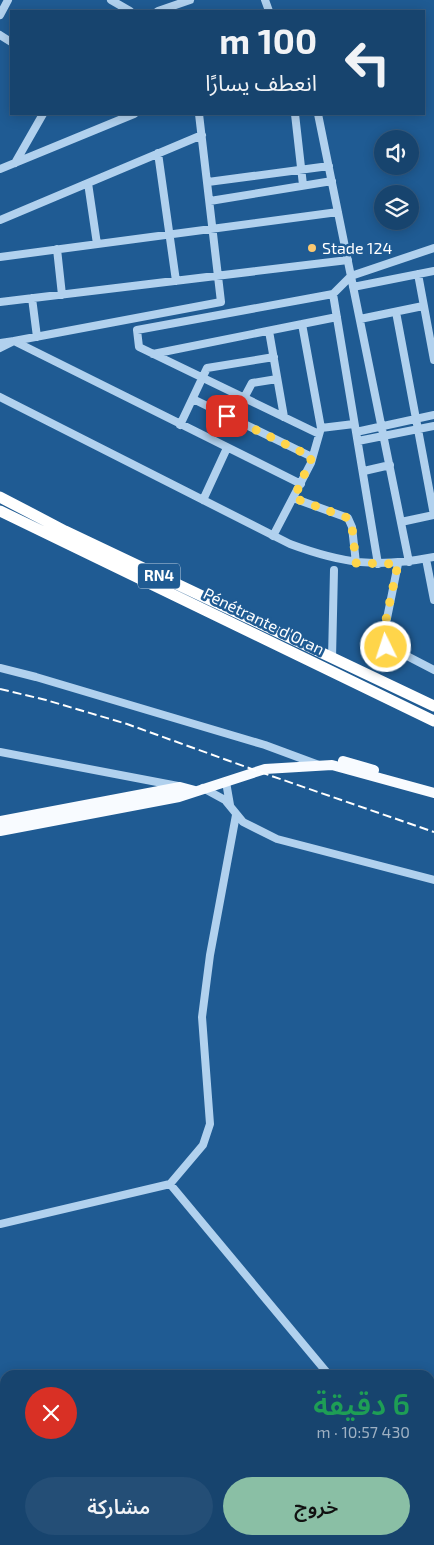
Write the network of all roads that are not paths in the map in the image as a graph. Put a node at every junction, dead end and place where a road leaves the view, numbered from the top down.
1 (8, 0) edge
2 (111, 0) edge
3 (190, 0) edge
4 (128, 10) edge
5 (161, 10) edge
6 (0, 15) edge
7 (42, 115) edge
8 (132, 115) edge
9 (199, 115) edge
10 (295, 115) edge
11 (318, 115) edge
12 (202, 135) junction
13 (158, 153) junction
14 (15, 163) junction
15 (329, 166) junction
16 (0, 169) edge
17 (302, 169) junction
18 (332, 181) junction
19 (208, 182) junction
20 (88, 183) junction
21 (303, 186) junction
22 (210, 200) junction
23 (338, 212) junction
24 (0, 220) edge
25 (214, 230) junction
26 (169, 235) junction
27 (97, 244) junction
28 (434, 248) edge
29 (57, 249) junction
30 (0, 257) edge
31 (348, 260) junction
32 (434, 271) edge
33 (418, 274) junction
34 (220, 276) junction
35 (351, 276) junction
36 (176, 281) junction
37 (353, 287) junction
38 (333, 294) junction
39 (62, 295) junction
40 (32, 298) junction
41 (0, 302) edge
42 (423, 306) junction
43 (396, 312) junction
44 (434, 315) edge
45 (336, 317) junction
46 (425, 317) junction
47 (360, 319) junction
48 (302, 324) junction
49 (269, 331) junction
50 (37, 337) junction
51 (14, 341) junction
52 (0, 343) edge
53 (0, 348) edge
54 (153, 354) junction
55 (274, 357) junction
56 (434, 360) edge
57 (204, 378) junction
58 (277, 379) junction
59 (0, 397) edge
60 (244, 398) junction
61 (193, 399) junction
62 (434, 415) edge
63 (284, 417) junction
64 (415, 419) junction
65 (180, 425) junction
66 (382, 425) junction
67 (434, 426) edge
68 (355, 428) junction
69 (418, 429) junction
70 (320, 431) junction
71 (384, 436) junction
72 (358, 441) junction
73 (227, 448) junction
74 (312, 457) junction
75 (390, 465) junction
76 (364, 471) junction
77 (301, 484) junction
78 (0, 497) edge
79 (294, 498) junction
80 (203, 500) junction
81 (0, 511) edge
82 (401, 522) junction
83 (273, 536) junction
84 (430, 558) edge
85 (409, 562) junction
86 (356, 563) junction
87 (378, 564) junction
88 (398, 564) junction
89 (334, 570) dead end
90 (434, 600) edge
91 (332, 658) junction
92 (0, 668) edge
93 (434, 670) edge
94 (434, 706) edge
95 (434, 721) edge
96 (0, 752) edge
97 (321, 765) junction
98 (226, 782) junction
99 (180, 787) junction
100 (199, 789) junction
101 (434, 793) edge
102 (230, 804) junction
103 (236, 815) junction
104 (0, 821) edge
105 (0, 830) edge
106 (434, 880) edge
107 (170, 1184) junction
108 (0, 1224) edge
109 (325, 1370) edge

1 - 6 street
2 - 4 street
3 - 5 street
7 - 14 street
8 - 14 street
9 - 12 street
10 - 17 street
11 - 15 street
12 - 13 street
12 - 19 street
13 - 20 street
13 - 26 street
14 - 16 street
15 - 17 street
15 - 18 street
17 - 19 street
17 - 21 street
18 - 21 street
18 - 23 street
19 - 22 street
20 - 24 street
20 - 27 street
21 - 22 street
22 - 25 street
23 - 25 street
23 - 31 street
25 - 26 street
25 - 34 street
26 - 27 street
26 - 36 street
27 - 29 street
28 - 35 street
29 - 30 street
29 - 39 street
31 - 34 street
31 - 35 street
32 - 33 street
33 - 37 street
33 - 42 street
34 - 36 street
34 - 50 street
35 - 37 street
35 - 38 street
36 - 39 street
37 - 47 street
38 - 45 street
38 - 54 street
39 - 40 street
40 - 41 street
40 - 50 street
42 - 43 street
42 - 46 street
43 - 47 street
43 - 64 street
44 - 46 street
45 - 48 street
45 - 68 street
46 - 56 street
47 - 66 street
48 - 49 street
48 - 70 street
49 - 54 street
49 - 55 street
50 - 51 street
51 - 52 street
51 - 53 street
51 - 65 street
54 - 57 street
55 - 57 street
55 - 58 street
57 - 60 street
57 - 61 street
58 - 60 street
58 - 63 street
59 - 80 street
60 - 63 street
61 - 65 street
61 - 74 street
62 - 64 street
63 - 70 street
64 - 66 street
64 - 69 street
65 - 73 street
66 - 68 street
66 - 71 street
67 - 69 street
68 - 70 street
68 - 72 street
69 - 71 street
69 - 82 street
70 - 74 street
71 - 72 street
71 - 75 street
72 - 76 street
73 - 77 street
73 - 80 street
74 - 77 street
75 - 76 street
75 - 82 street
76 - 87 street
77 - 79 street
78 - 91 highway, Pénétrante d'Oran / RN4
79 - 83 street
79 - 86 street
80 - 83 street
81 - 95 highway, Pénétrante d'Oran / RN4
82 - 85 street
83 - 86 street
84 - 85 street
84 - 90 street
85 - 88 street
86 - 87 street
87 - 88 street
88 - 93 street
89 - 91 street
91 - 94 highway, Pénétrante d'Oran / RN4
92 - 97 street
96 - 99 street
97 - 98 main road
97 - 101 main road
98 - 100 main road
98 - 102 street
99 - 100 main road
99 - 104 main road
100 - 102 street
100 - 105 main road
102 - 103 street
103 - 106 street
103 - 107 street
107 - 108 street
107 - 109 street

